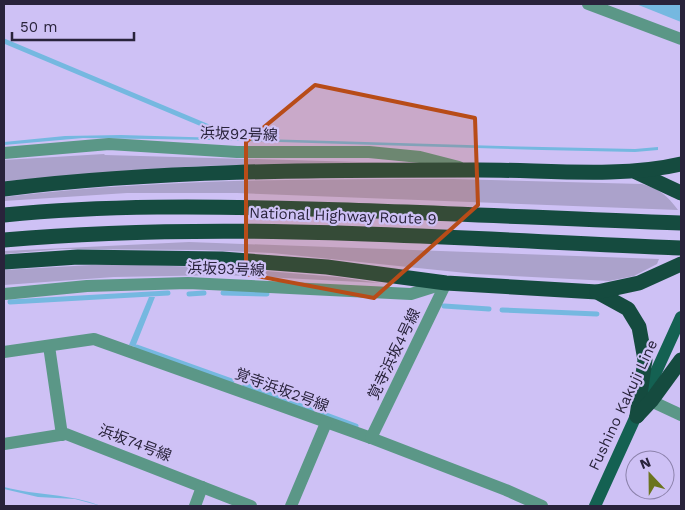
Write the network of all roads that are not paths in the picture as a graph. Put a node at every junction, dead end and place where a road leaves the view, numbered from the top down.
1 (588, 4) edge
2 (681, 39) edge
3 (4, 153) edge
4 (681, 164) edge
5 (471, 170) junction
6 (634, 172) junction
7 (4, 189) edge
8 (681, 193) edge
9 (4, 215) edge
10 (681, 223) edge
11 (4, 240) edge
12 (681, 248) edge
13 (4, 262) edge
14 (681, 264) edge
15 (446, 284) junction
16 (598, 292) junction
17 (4, 294) edge
18 (681, 317) edge
19 (49, 346) junction
20 (4, 352) edge
21 (681, 360) edge
22 (651, 401) junction
23 (681, 414) edge
24 (637, 416) junction
25 (326, 423) junction
26 (62, 435) junction
27 (371, 438) junction
28 (4, 444) edge
29 (202, 487) junction
30 (195, 506) edge
31 (251, 506) edge
32 (291, 506) edge
33 (542, 506) edge
34 (594, 506) edge

1 - 2 street
3 - 5 street, 浜坂92号線
4 - 6 highway
5 - 6 highway
5 - 7 highway
6 - 8 highway
9 - 10 highway, National Highway Route 9
11 - 12 highway, National Highway Route 9
13 - 15 highway
14 - 16 highway
15 - 16 highway
15 - 17 street, 浜坂93号線
15 - 27 street, 覚寺浜坂4号線
16 - 24 highway
18 - 24 main road, Fushino Kakuji Line
19 - 20 street, 覚寺浜坂2号線
19 - 25 street, 覚寺浜坂2号線
19 - 26 street
21 - 22 highway
22 - 23 street
22 - 24 highway
24 - 34 main road, Fushino Kakuji Line
25 - 27 street, 覚寺浜坂2号線
25 - 32 street
26 - 28 street, 浜坂74号線
26 - 29 street, 浜坂74号線
27 - 33 street, 覚寺浜坂2号線
29 - 30 street
29 - 31 street, 浜坂74号線

